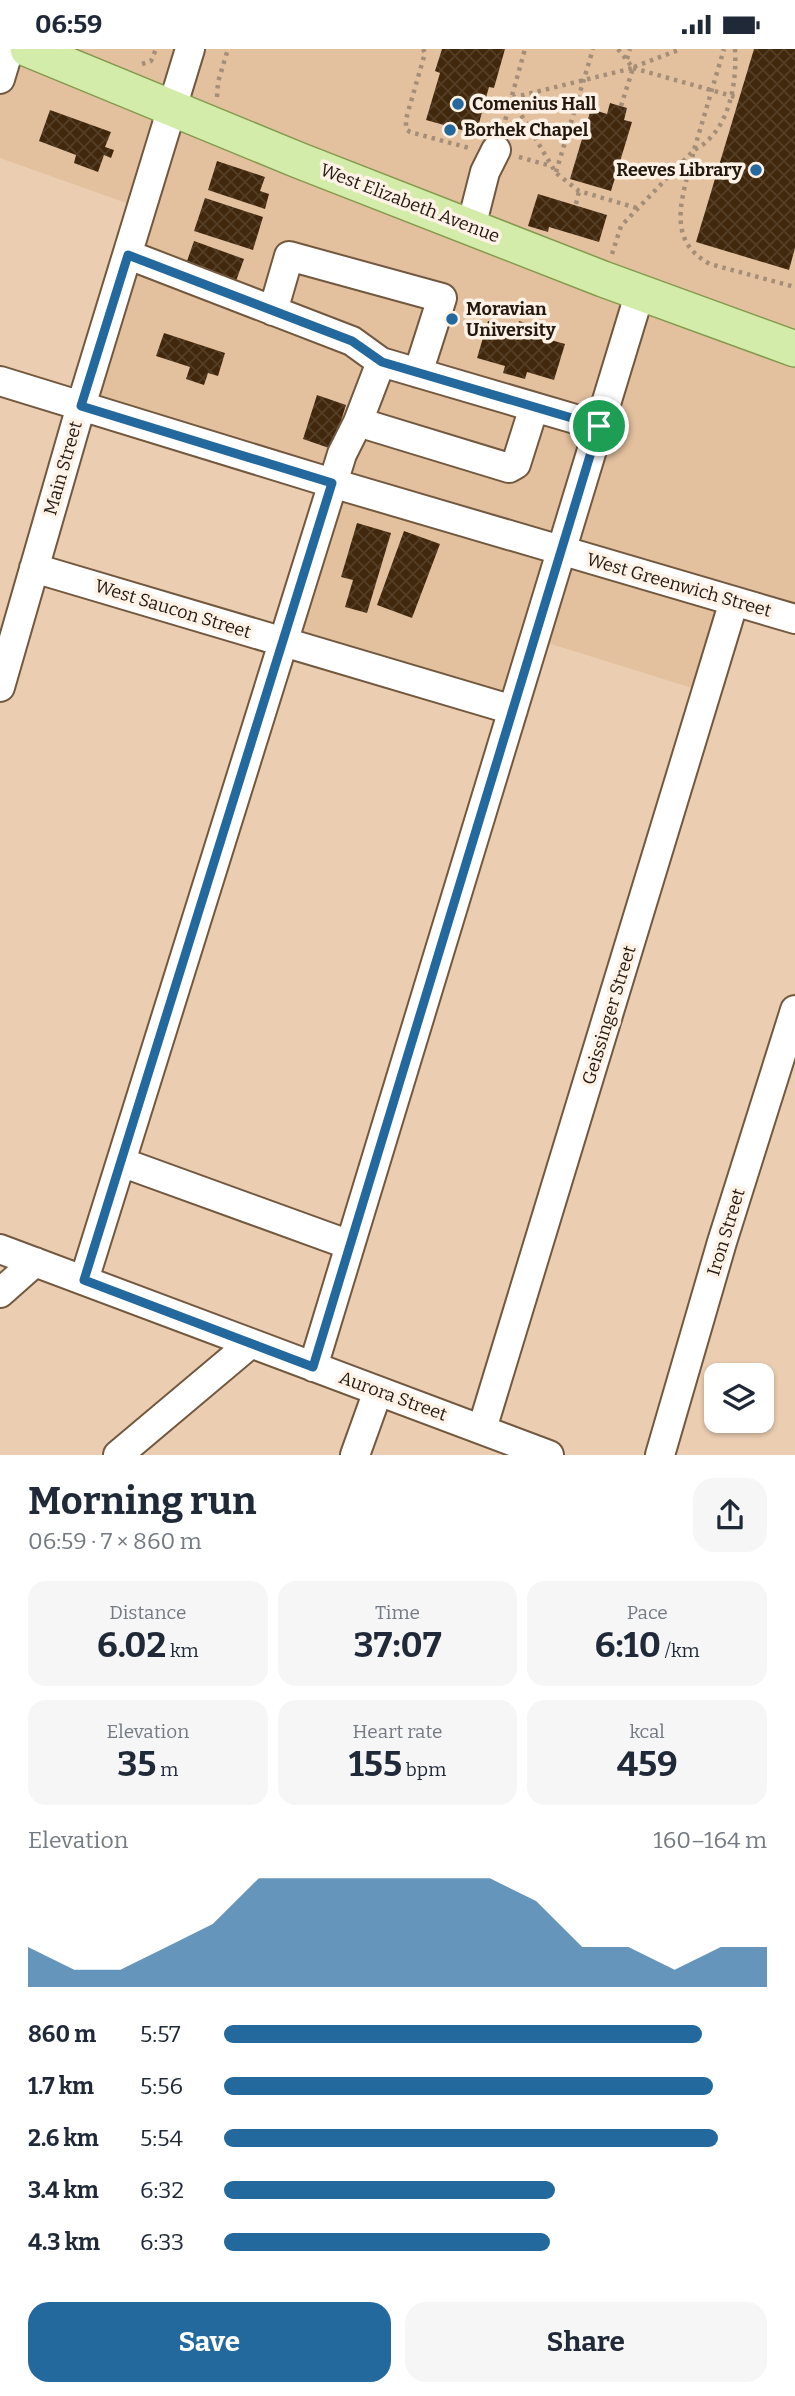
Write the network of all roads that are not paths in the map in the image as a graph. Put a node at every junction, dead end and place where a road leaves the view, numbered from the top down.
1 (9, 49) edge
2 (28, 49) edge
3 (190, 49) edge
4 (0, 79) edge
5 (173, 107) junction
6 (496, 151) road end
7 (471, 227) junction
8 (128, 255) junction
9 (640, 292) junction
10 (273, 311) junction
11 (795, 349) edge
12 (382, 362) junction
13 (418, 373) junction
14 (0, 381) edge
15 (81, 406) junction
16 (534, 407) junction
17 (358, 422) junction
18 (599, 426) junction
19 (332, 483) junction
20 (561, 550) junction
21 (34, 568) junction
22 (734, 601) junction
23 (795, 619) edge
24 (284, 642) junction
25 (0, 687) edge
26 (513, 710) junction
27 (795, 1010) edge
28 (121, 1162) junction
29 (350, 1245) junction
30 (0, 1249) edge
31 (35, 1262) junction
32 (84, 1280) junction
33 (0, 1293) edge
34 (250, 1344) junction
35 (313, 1367) junction
36 (378, 1391) junction
37 (482, 1429) junction
38 (118, 1454) edge
39 (355, 1454) edge
40 (549, 1454) edge
41 (660, 1454) edge

1 - 4 street
2 - 5 main road, West Elizabeth Avenue
3 - 5 street, Main Street
5 - 7 main road, West Elizabeth Avenue
5 - 8 street, Main Street
6 - 7 street
7 - 9 main road, West Elizabeth Avenue
8 - 10 street
8 - 15 street, Main Street
9 - 11 main road, West Elizabeth Avenue
9 - 18 street
10 - 12 street
10 - 13 street
12 - 13 street
12 - 17 street
13 - 16 street
14 - 15 street, West Greenwich Street
15 - 19 street, West Greenwich Street
15 - 21 street, Main Street
16 - 17 street
16 - 18 street
17 - 19 street
18 - 20 street
19 - 20 street, West Greenwich Street
19 - 24 street
20 - 22 street, West Greenwich Street
20 - 26 street
21 - 24 street, West Saucon Street
21 - 25 street, Main Street
22 - 23 street, West Greenwich Street
22 - 37 street, Geissinger Street
24 - 26 street, West Saucon Street
24 - 28 street
26 - 29 street
27 - 41 street, Iron Street
28 - 29 street
28 - 32 street
29 - 35 street
30 - 31 street, Aurora Street
31 - 32 street, Aurora Street
31 - 33 street
32 - 34 street, Aurora Street
34 - 35 street, Aurora Street
34 - 38 street
35 - 36 street, Aurora Street
36 - 37 street, Aurora Street
36 - 39 street
37 - 40 street, Aurora Street

